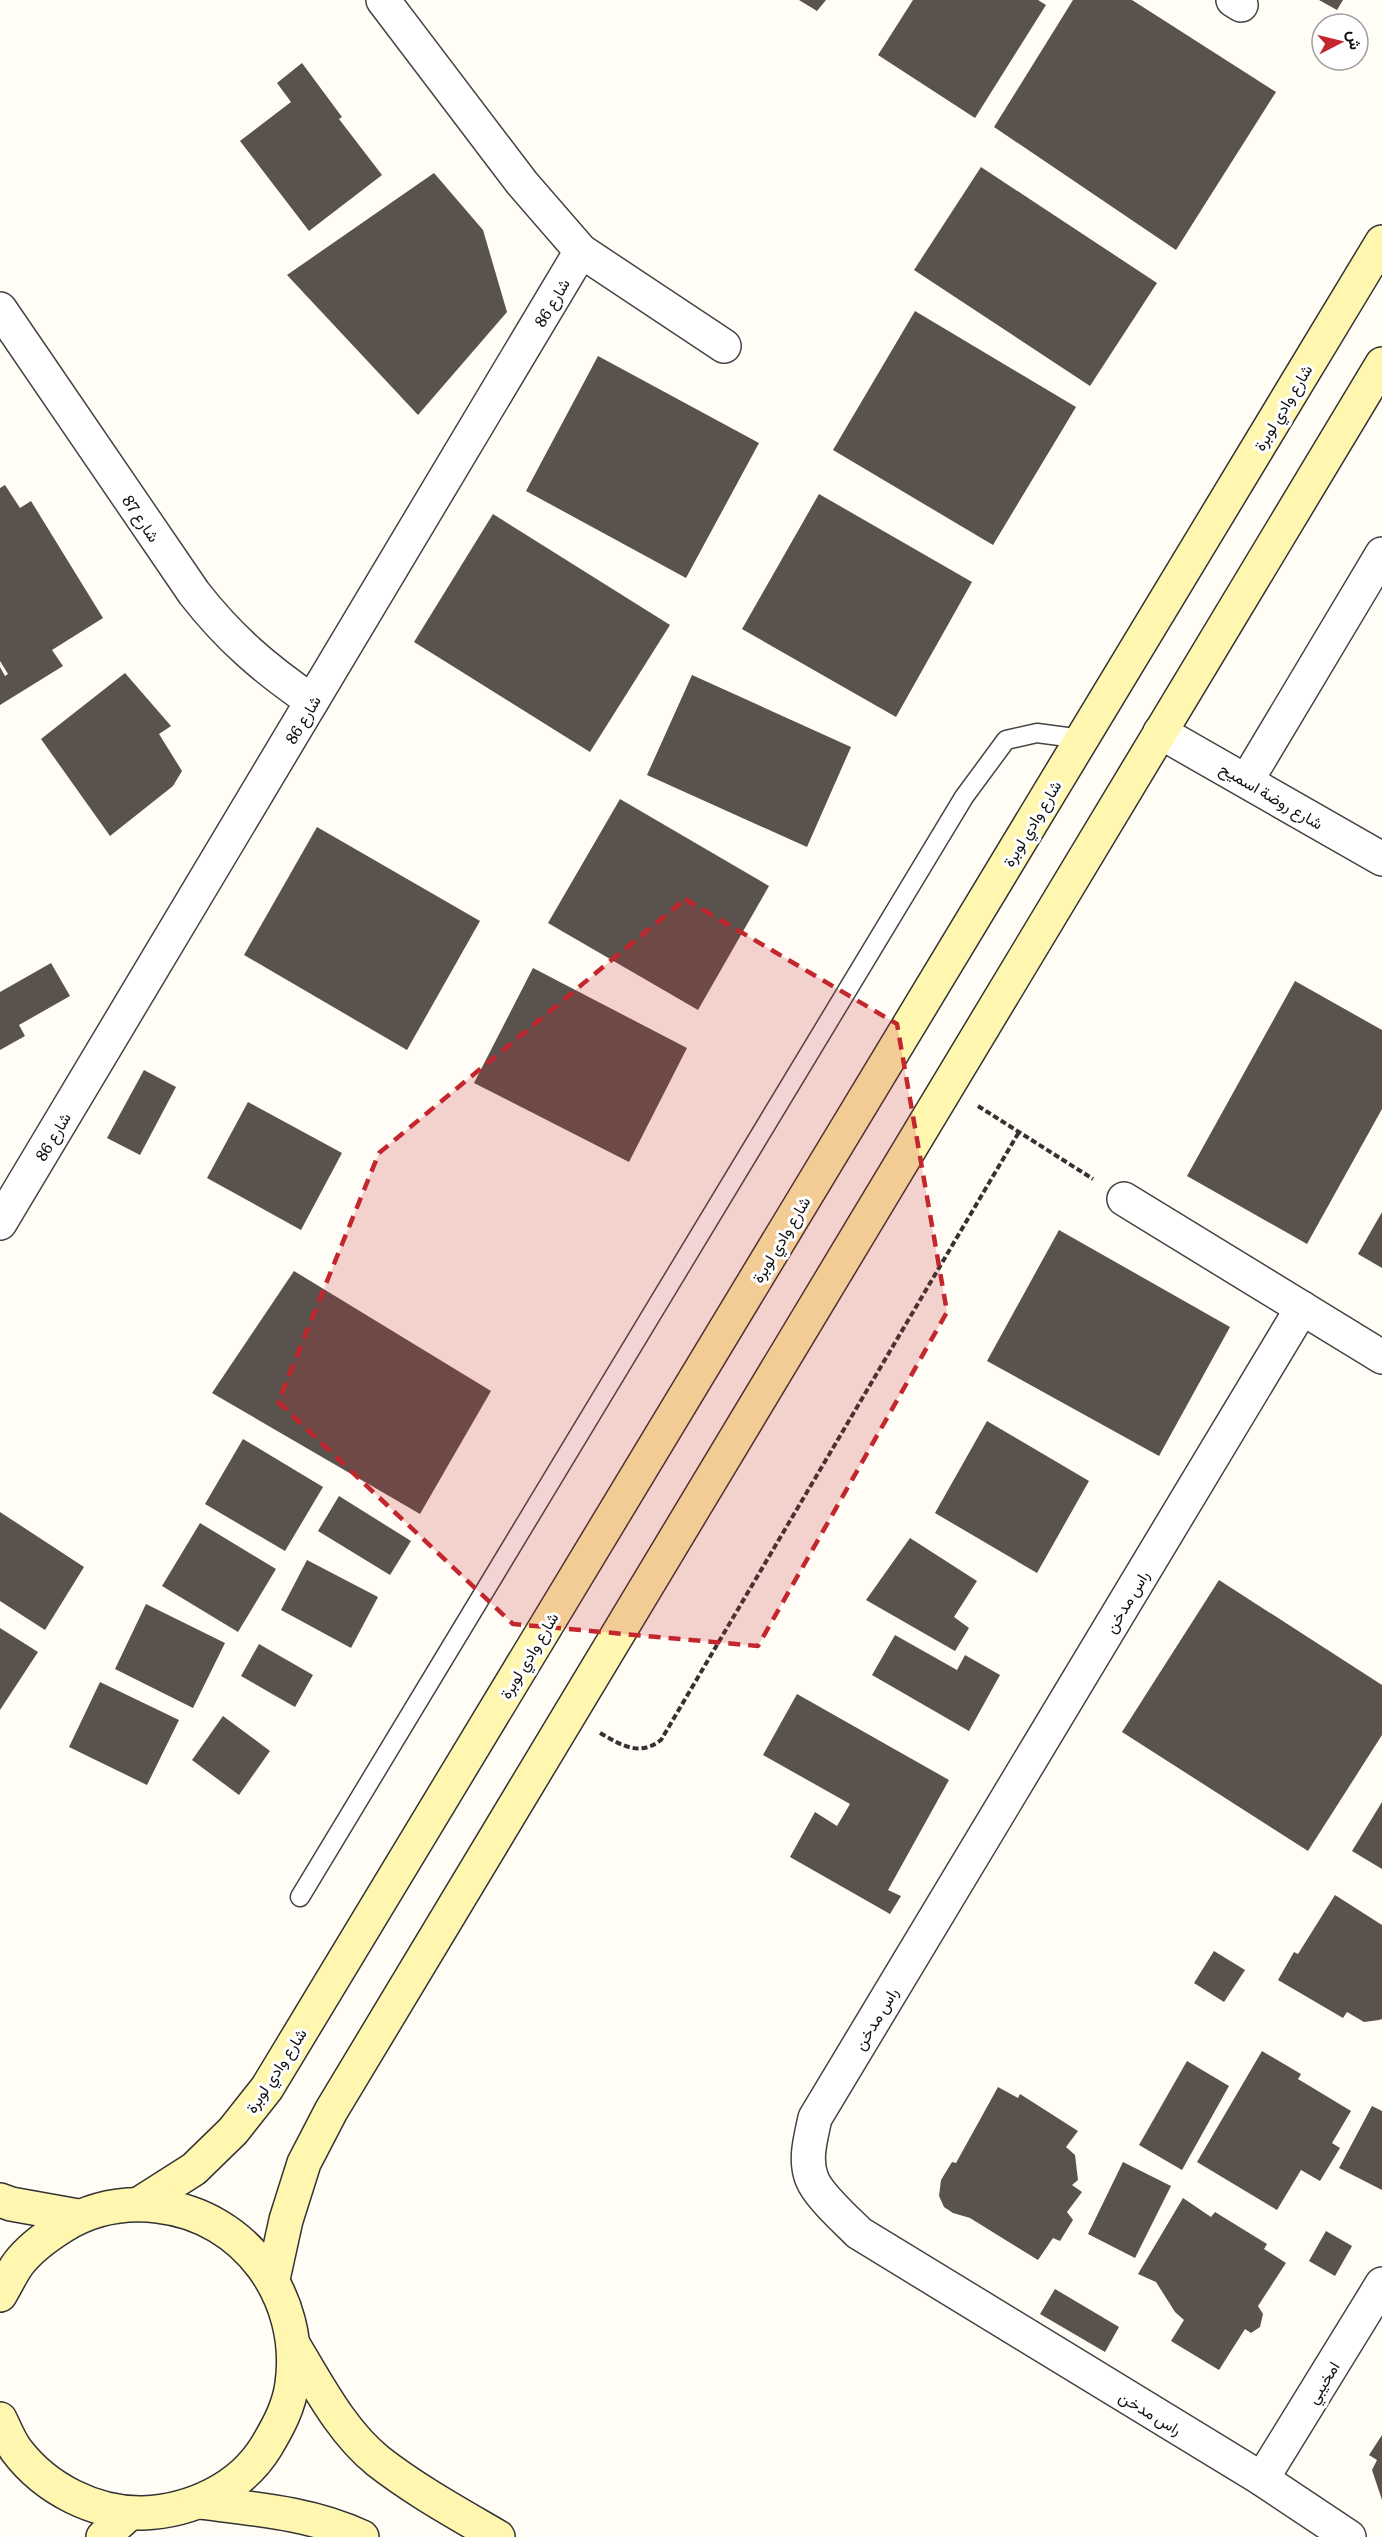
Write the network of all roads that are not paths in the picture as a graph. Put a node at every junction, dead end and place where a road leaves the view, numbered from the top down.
1 (383, 0) edge
2 (1382, 242) edge
3 (581, 251) junction
4 (0, 309) edge
5 (724, 346) dead end
6 (1382, 364) edge
7 (1382, 554) edge
8 (312, 701) junction
9 (1160, 732) junction
10 (1082, 739) junction
11 (1247, 780) junction
12 (1382, 859) edge
13 (11, 1177) edge
14 (1124, 1198) road end
15 (0, 1223) edge
16 (1302, 1308) junction
17 (1382, 1357) edge
18 (300, 1897) dead end
19 (0, 2200) edge
20 (139, 2204) junction
21 (78, 2217) junction
22 (273, 2279) junction
23 (1382, 2284) edge
24 (0, 2295) edge
25 (294, 2346) junction
26 (0, 2419) edge
27 (1262, 2479) junction
28 (199, 2502) junction
29 (130, 2513) junction
30 (103, 2537) edge
31 (362, 2537) edge
32 (498, 2537) edge
33 (1349, 2537) edge

1 - 3 street
2 - 10 street, شارع وادي لوبرة
3 - 5 street
3 - 8 street, شارع 86
4 - 8 street, شارع 87
6 - 9 street
7 - 11 street
8 - 13 street, شارع 86
9 - 11 street, شارع روضة اسميح
9 - 22 street
10 - 18 lane
10 - 20 street, شارع وادي لوبرة
11 - 12 street, شارع روضة اسميح
13 - 15 street, شارع 86
14 - 16 street
16 - 17 street
16 - 27 street, راس مدخن
19 - 21 street
20 - 21 street
20 - 22 street
21 - 24 street
22 - 25 street
23 - 27 street, امخيبي
25 - 28 street
25 - 32 street
26 - 29 street
27 - 33 street, راس مدخن
28 - 29 street
28 - 31 street
29 - 30 street

